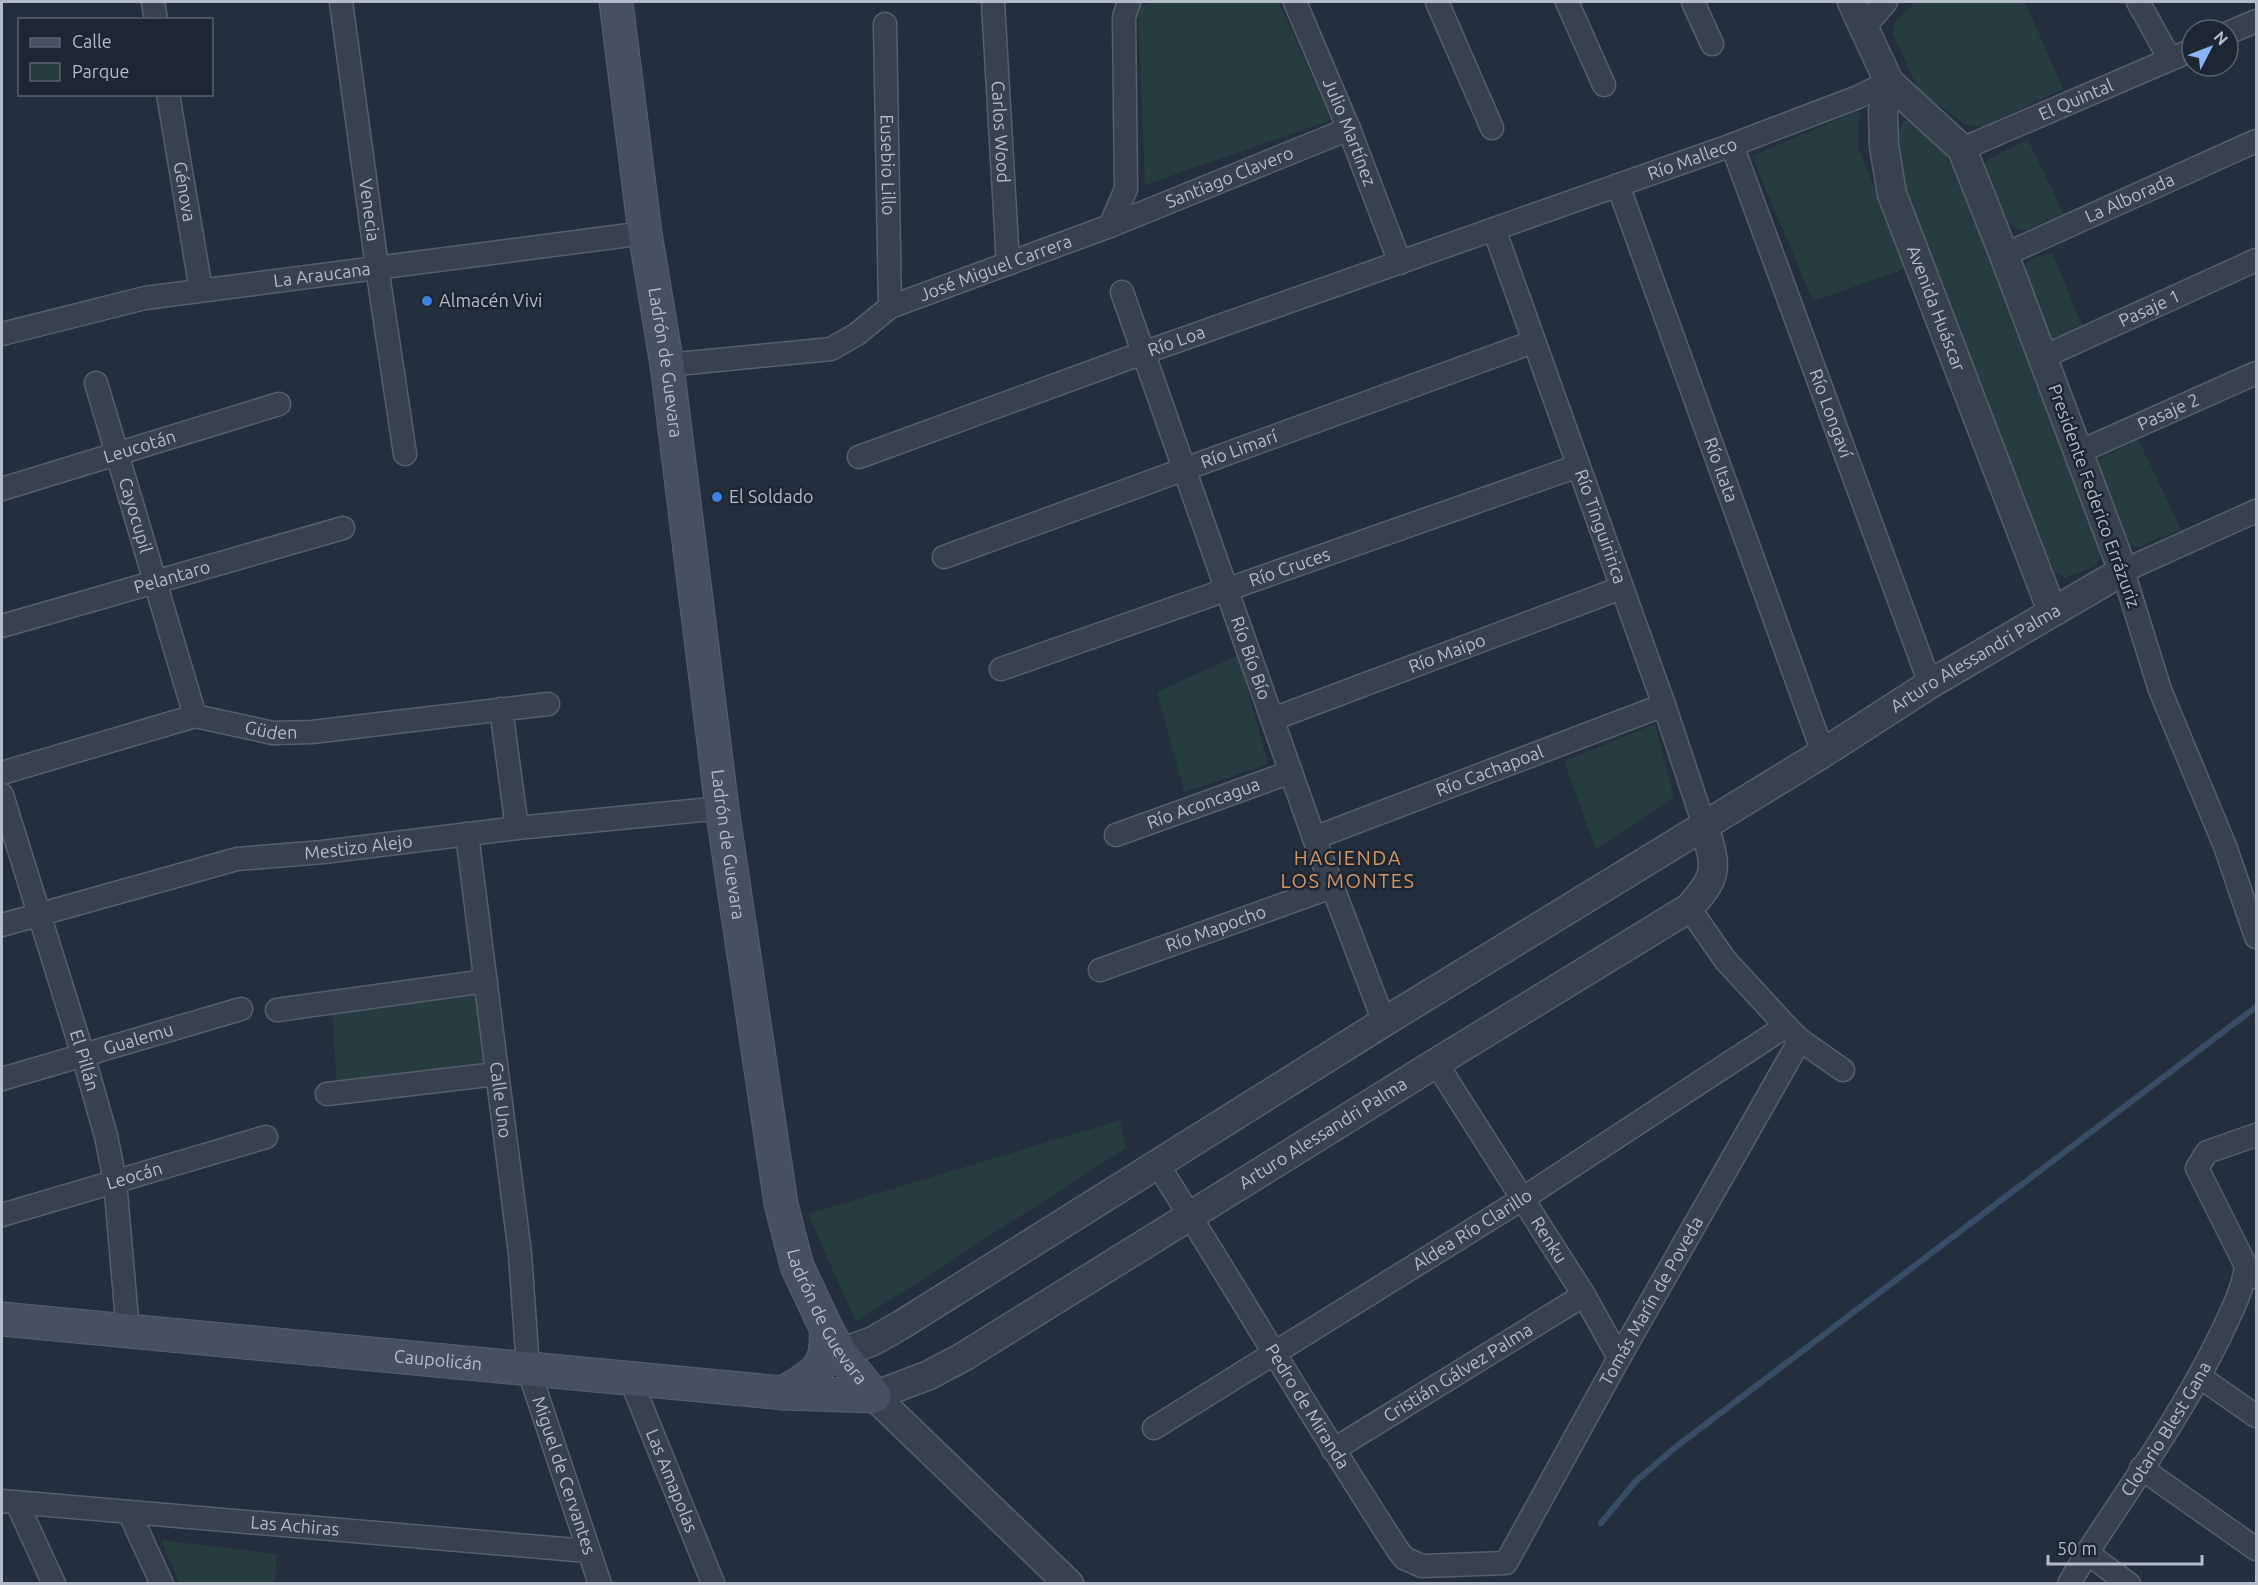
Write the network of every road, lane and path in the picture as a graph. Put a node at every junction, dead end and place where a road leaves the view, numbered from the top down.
1 (153, 2) edge
2 (341, 2) edge
3 (616, 2) edge
4 (993, 2) edge
5 (1129, 2) edge
6 (1295, 2) edge
7 (1437, 2) edge
8 (1567, 2) edge
9 (1693, 2) edge
10 (1852, 2) edge
11 (1886, 2) edge
12 (2138, 2) edge
13 (2253, 2) edge
14 (2256, 9) edge
15 (156, 18) edge
16 (2256, 21) edge
17 (885, 24) dead end
18 (1864, 27) junction
19 (2240, 28) edge
20 (1712, 44) dead end
21 (2180, 55) edge
22 (2170, 60) junction
23 (1889, 82) junction
24 (1604, 85) dead end
25 (168, 96) edge
26 (1492, 128) dead end
27 (1349, 129) junction
28 (2256, 141) edge
29 (1732, 144) junction
30 (1962, 149) junction
31 (1618, 185) junction
32 (1110, 226) junction
33 (1494, 229) junction
34 (645, 233) junction
35 (2004, 255) junction
36 (2256, 260) edge
37 (1400, 263) junction
38 (1008, 264) junction
39 (377, 267) junction
40 (201, 290) junction
41 (1122, 292) dead end
42 (890, 307) junction
43 (2, 334) edge
44 (1533, 342) junction
45 (1143, 352) junction
46 (2043, 357) junction
47 (667, 365) junction
48 (2256, 373) edge
49 (96, 382) dead end
50 (279, 404) dead end
51 (2079, 452) junction
52 (405, 454) dead end
53 (118, 455) junction
54 (859, 457) dead end
55 (1578, 466) junction
56 (1184, 468) junction
57 (2, 489) edge
58 (2256, 511) edge
59 (343, 528) dead end
60 (944, 557) dead end
61 (2123, 571) junction
62 (156, 581) junction
63 (1622, 588) junction
64 (1227, 589) junction
65 (2052, 611) junction
66 (2, 626) edge
67 (1001, 669) dead end
68 (1930, 684) junction
69 (548, 704) dead end
70 (1664, 705) junction
71 (501, 709) junction
72 (195, 716) junction
73 (1273, 719) junction
74 (1823, 753) junction
75 (1291, 772) junction
76 (2, 773) edge
77 (2, 795) edge
78 (722, 808) junction
79 (1704, 825) junction
80 (517, 828) junction
81 (467, 834) junction
82 (1116, 835) dead end
83 (1314, 838) junction
84 (1332, 888) junction
85 (1689, 908) junction
86 (39, 914) junction
87 (2, 925) edge
88 (2256, 937) edge
89 (1100, 970) dead end
90 (486, 981) junction
91 (241, 1009) dead end
92 (277, 1010) dead end
93 (1383, 1022) junction
94 (1793, 1033) junction
95 (84, 1055) junction
96 (1436, 1063) junction
97 (1843, 1070) dead end
98 (496, 1074) junction
99 (2, 1079) edge
100 (327, 1094) dead end
101 (2256, 1136) edge
102 (266, 1137) dead end
103 (1158, 1165) junction
104 (115, 1181) junction
105 (1522, 1199) junction
106 (2, 1215) edge
107 (1191, 1216) junction
108 (2251, 1272) edge
109 (1584, 1295) junction
110 (2, 1319) edge
111 (128, 1332) junction
112 (833, 1341) junction
113 (1275, 1352) junction
114 (1619, 1358) junction
115 (528, 1368) junction
116 (2200, 1377) junction
117 (630, 1378) junction
118 (783, 1393) junction
119 (874, 1396) junction
120 (2256, 1416) edge
121 (1154, 1428) dead end
122 (1333, 1450) junction
123 (2141, 1468) junction
124 (9, 1502) edge
125 (129, 1512) junction
126 (2256, 1549) edge
127 (588, 1551) junction
128 (2086, 1553) junction
129 (1506, 1563) joint
130 (54, 1584) edge
131 (162, 1584) edge
132 (600, 1584) edge
133 (712, 1584) edge
134 (1069, 1584) edge
135 (2069, 1584) edge
136 (2128, 1584) edge

1 - 15 street
2 - 39 street, Venecia
3 - 34 main road, Ladrón de Guevara
4 - 38 street, Carlos Wood
5 - 32 street
6 - 27 street, Julio Martínez
7 - 26 street
8 - 24 street
9 - 20 street
10 - 18 street
11 - 18 street
12 - 22 street
13 - 14 street
16 - 19 street
17 - 42 street, Eusebio Lillo
18 - 23 street
21 - 22 street, El Quintal
22 - 30 street, El Quintal
23 - 29 street, Río Malleco
23 - 30 street, Presidente Federico Errázuriz
23 - 65 street, Avenida Huáscar
25 - 40 street, Génova
27 - 32 street, Santiago Clavero
27 - 37 street, Julio Martínez
28 - 35 street, La Alborada
29 - 31 street, Río Malleco
29 - 68 street, Río Longaví
30 - 35 street, Presidente Federico Errázuriz
31 - 33 street, Río Malleco
31 - 74 street, Río Itata
32 - 38 street, José Miguel Carrera
33 - 37 street, Río Loa
33 - 44 street, Río Tinguiririca
34 - 39 street, La Araucana
34 - 47 main road, Ladrón de Guevara
35 - 46 street, Presidente Federico Errázuriz
36 - 46 street, Pasaje 1
37 - 45 street, Río Loa
38 - 42 street, José Miguel Carrera
39 - 40 street, La Araucana
39 - 52 street, Venecia
40 - 43 street, La Araucana
41 - 45 street, Río Bío Bío
42 - 47 street, José Miguel Carrera
44 - 55 street, Río Tinguiririca
44 - 56 street, Río Limarí
45 - 54 street, Río Loa
45 - 56 street, Río Bío Bío
46 - 51 street, Presidente Federico Errázuriz
47 - 78 main road, Ladrón de Guevara
48 - 51 street, Pasaje 2
49 - 53 street, Cayocupil
50 - 53 street, Leucotán
51 - 61 street, Presidente Federico Errázuriz
53 - 57 street, Leucotán
53 - 62 street, Cayocupil
55 - 63 street, Río Tinguiririca
55 - 64 street, Río Cruces
56 - 60 street, Río Limarí
56 - 64 street, Río Bío Bío
58 - 61 street, Arturo Alessandri Palma
59 - 62 street, Pelantaro
61 - 65 street, Arturo Alessandri Palma
61 - 88 street, Presidente Federico Errázuriz
62 - 66 street, Pelantaro
62 - 72 street, Cayocupil
63 - 70 street, Río Tinguiririca
63 - 73 street, Río Maipo
64 - 67 street, Río Cruces
64 - 73 street, Río Bío Bío
65 - 68 street, Arturo Alessandri Palma
68 - 74 street, Arturo Alessandri Palma
69 - 71 street, Güden
70 - 79 street, Río Tinguiririca
70 - 83 street, Río Cachapoal
71 - 72 street, Güden
71 - 80 street
72 - 76 street, Güden
73 - 75 street, Río Bío Bío
74 - 79 street, Arturo Alessandri Palma
75 - 82 street, Río Aconcagua
75 - 83 street, Río Bío Bío
77 - 86 street, El Pillán
78 - 80 street, Mestizo Alejo
78 - 112 main road, Ladrón de Guevara
79 - 85 street, Arturo Alessandri Palma
79 - 93 street, Arturo Alessandri Palma
80 - 81 street, Mestizo Alejo
81 - 86 street, Mestizo Alejo
81 - 90 street, Calle Uno
83 - 84 street, Río Bío Bío
84 - 89 street, Río Mapocho
84 - 93 street, Río Bío Bío
85 - 94 street
85 - 96 street, Arturo Alessandri Palma
86 - 87 street, Mestizo Alejo
86 - 95 street, El Pillán
90 - 92 street
90 - 98 street, Calle Uno
91 - 95 street, Gualemu
93 - 103 street, Arturo Alessandri Palma
94 - 97 street
94 - 105 street, Aldea Río Clarillo
94 - 114 street, Tomás Marín de Poveda
95 - 99 street, Gualemu
95 - 104 street, El Pillán
96 - 105 street, Renku
96 - 107 street, Arturo Alessandri Palma
98 - 100 street
98 - 115 street, Calle Uno
101 - 108 street
102 - 104 street, Leocán
103 - 107 street, Pedro de Miranda
103 - 112 street, Arturo Alessandri Palma
104 - 106 street, Leocán
104 - 111 street, El Pillán
105 - 109 street, Renku
105 - 113 street, Aldea Río Clarillo
107 - 113 street, Pedro de Miranda
107 - 119 street, Arturo Alessandri Palma
108 - 116 street, Clotario Blest Gana
109 - 114 street, Renku
109 - 122 street, Cristián Gálvez Palma
110 - 111 main road, Caupolicán
111 - 115 main road, Caupolicán
112 - 118 main road
112 - 119 main road, Ladrón de Guevara
113 - 121 street, Aldea Río Clarillo
113 - 122 street, Pedro de Miranda
114 - 129 street, Tomás Marín de Poveda
115 - 117 main road, Caupolicán
115 - 127 street, Miguel de Cervantes
116 - 120 street
116 - 123 street, Clotario Blest Gana
117 - 118 main road, Caupolicán
117 - 133 street, Las Amapolas
118 - 119 main road, Caupolicán
119 - 134 street, Ladrón de Guevara
122 - 129 street, Pedro de Miranda
123 - 126 street
123 - 128 street, Clotario Blest Gana
124 - 125 street, Las Achiras
124 - 130 street
125 - 127 street, Las Achiras
125 - 131 street
127 - 132 street, Miguel de Cervantes
128 - 135 street, Clotario Blest Gana
128 - 136 street

